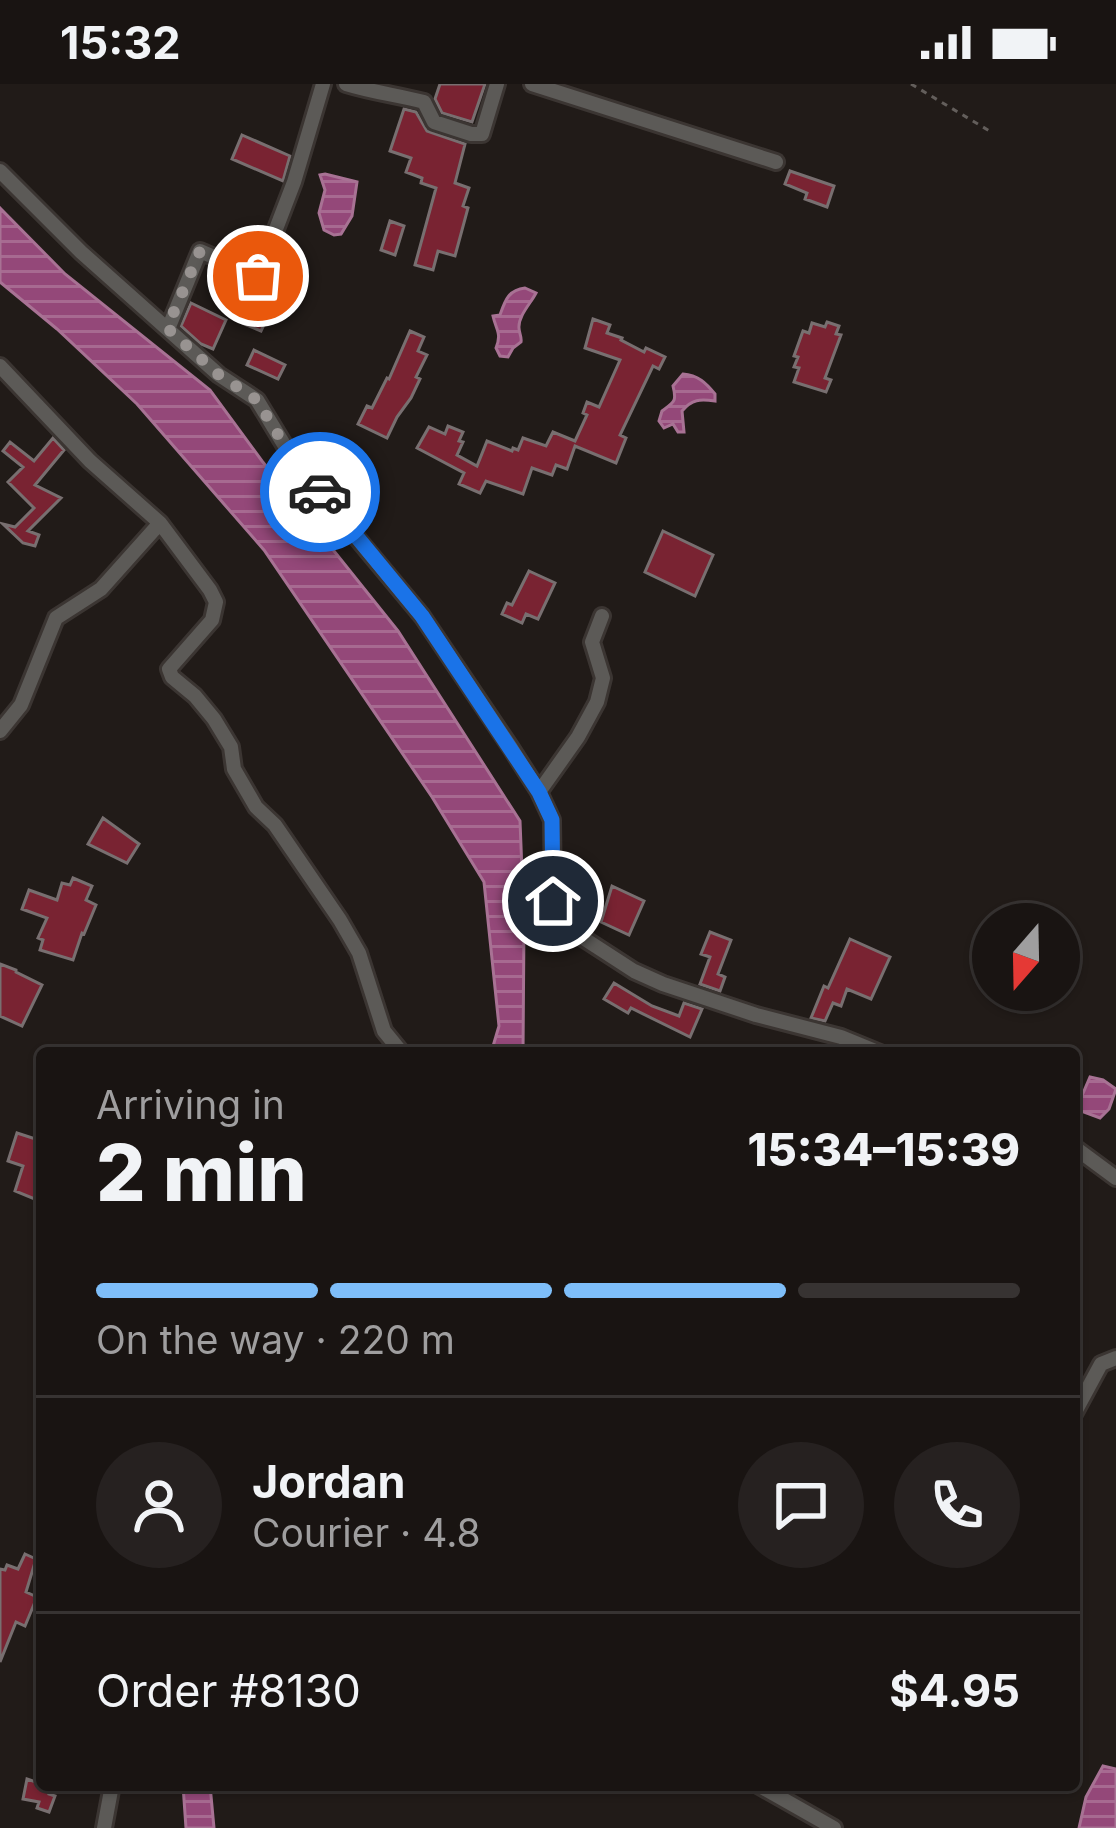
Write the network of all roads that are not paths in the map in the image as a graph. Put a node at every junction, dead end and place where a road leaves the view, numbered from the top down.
1 (323, 84) edge
2 (346, 84) edge
3 (497, 84) edge
4 (532, 84) edge
5 (776, 162) dead end
6 (0, 171) edge
7 (167, 328) junction
8 (0, 366) edge
9 (160, 523) junction
10 (602, 616) dead end
11 (0, 731) edge
12 (539, 792) junction
13 (397, 1047) edge
14 (866, 1047) edge
15 (1080, 1152) edge
16 (1116, 1178) edge
17 (1116, 1358) edge
18 (1080, 1403) edge
19 (111, 1791) edge
20 (769, 1791) edge
21 (104, 1828) edge
22 (834, 1828) edge

1 - 7 street
2 - 3 street
4 - 5 street
6 - 7 street
7 - 12 street
8 - 9 street
9 - 11 street
9 - 13 street
10 - 12 street
12 - 14 street
15 - 16 street
17 - 18 street
19 - 21 street
20 - 22 street

